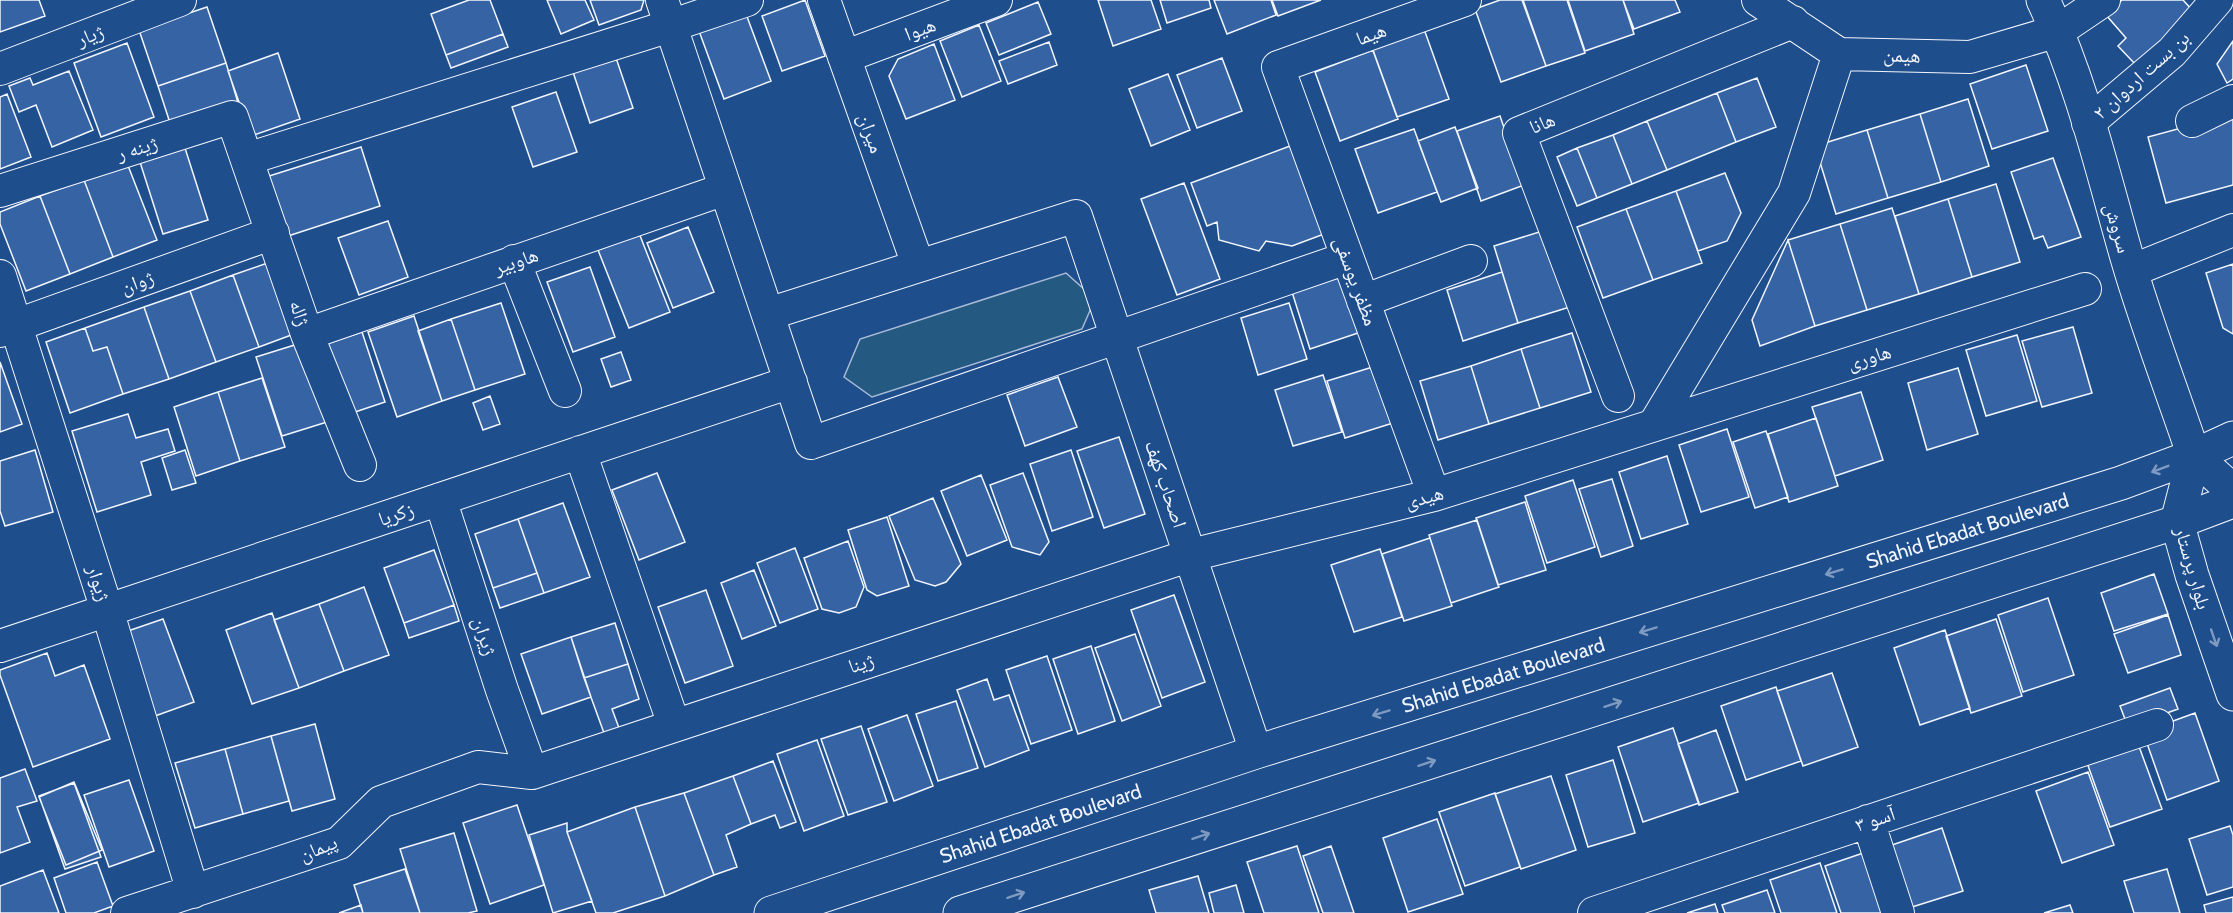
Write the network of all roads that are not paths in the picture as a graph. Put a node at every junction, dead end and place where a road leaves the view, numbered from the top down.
1 (180, 0) edge
2 (747, 0) edge
3 (824, 0) edge
4 (996, 0) edge
5 (1465, 0) edge
6 (1758, 0) edge
7 (2043, 0) edge
8 (2104, 0) edge
9 (2217, 0) edge
10 (666, 13) edge
11 (1793, 22) junction
12 (2058, 31) junction
13 (1839, 54) junction
14 (844, 57) junction
15 (1278, 67) joint
16 (0, 69) edge
17 (2233, 101) edge
18 (2192, 122) dead end
19 (2088, 123) junction
20 (247, 159) junction
21 (725, 189) junction
22 (0, 191) edge
23 (2233, 230) edge
24 (273, 233) junction
25 (1347, 258) junction
26 (514, 261) junction
27 (1471, 261) dead end
28 (918, 265) junction
29 (2131, 271) junction
30 (0, 276) edge
31 (2085, 289) dead end
32 (1363, 301) junction
33 (768, 314) junction
34 (8, 328) edge
35 (307, 334) junction
36 (1117, 338) junction
37 (791, 382) junction
38 (565, 391) dead end
39 (1618, 396) dead end
40 (1654, 425) junction
41 (2233, 438) edge
42 (580, 452) junction
43 (2194, 456) junction
44 (360, 465) dead end
45 (2233, 491) edge
46 (1434, 495) junction
47 (440, 499) junction
48 (2233, 501) edge
49 (2177, 522) junction
50 (1191, 555) junction
51 (107, 610) junction
52 (0, 646) edge
53 (2233, 694) edge
54 (674, 724) junction
55 (2157, 725) dead end
56 (1256, 752) junction
57 (532, 773) junction
58 (1868, 821) junction
59 (193, 892) junction
60 (128, 913) edge
61 (771, 913) edge
62 (960, 913) edge
63 (1594, 913) edge
64 (1898, 913) edge

1 - 16 street, ژیار
2 - 10 street
3 - 14 street, میران
4 - 14 street, هیوا
5 - 15 street, هیما
6 - 11 street
7 - 12 main road, سروش
8 - 12 street, هیمن
9 - 19 street, بن بست اردوان ۲
10 - 20 street
10 - 21 street
11 - 13 street
11 - 39 street, هانا
12 - 13 street, هیمن
12 - 19 main road, سروش
13 - 40 street
14 - 28 street, میران
15 - 25 street, مظفر یوسفی
17 - 18 street
19 - 29 main road, سروش
20 - 22 street, ژینه ر
20 - 24 street, ژاله
21 - 26 street, هاوبیر
21 - 33 street
23 - 29 street
24 - 34 street, ژوان
24 - 35 street, ژاله
25 - 32 street, مظفر یوسفی
25 - 36 street
26 - 35 street, هاوبیر
26 - 38 street
27 - 32 street
28 - 33 street
28 - 36 street, اصحاب کهف
29 - 43 main road, سروش
30 - 34 street, ژیوار
31 - 40 street, هاوری
32 - 46 street, مظفر یوسفی
33 - 37 street
34 - 51 street, ژیوار
35 - 44 street, ژاله
36 - 37 street
36 - 50 street, اصحاب کهف
37 - 42 street, زکریا
40 - 46 street, هیدی
41 - 43 main road, Shahid Ebadat Boulevard
42 - 47 street, زکریا
42 - 54 street
43 - 45 main road
43 - 49 main road, بلوار پرستار
43 -> 56 main road, Shahid Ebadat Boulevard
46 - 50 street, هیدی
47 - 51 street, زکریا
47 - 57 street, ژیران
48 - 49 main road
49 -> 53 main road, بلوار پرستار
62 -> 49 main road
50 - 54 street, ژینا
50 - 56 street, اصحاب کهف
51 - 52 street, زکریا
51 - 59 street, ژیوار
54 - 57 street, ژینا
55 - 58 street, آسو ۳
56 - 61 main road, Shahid Ebadat Boulevard
57 - 59 street, پیمان
58 - 63 street, آسو ۳
58 - 64 street
59 - 60 street, پیمان

